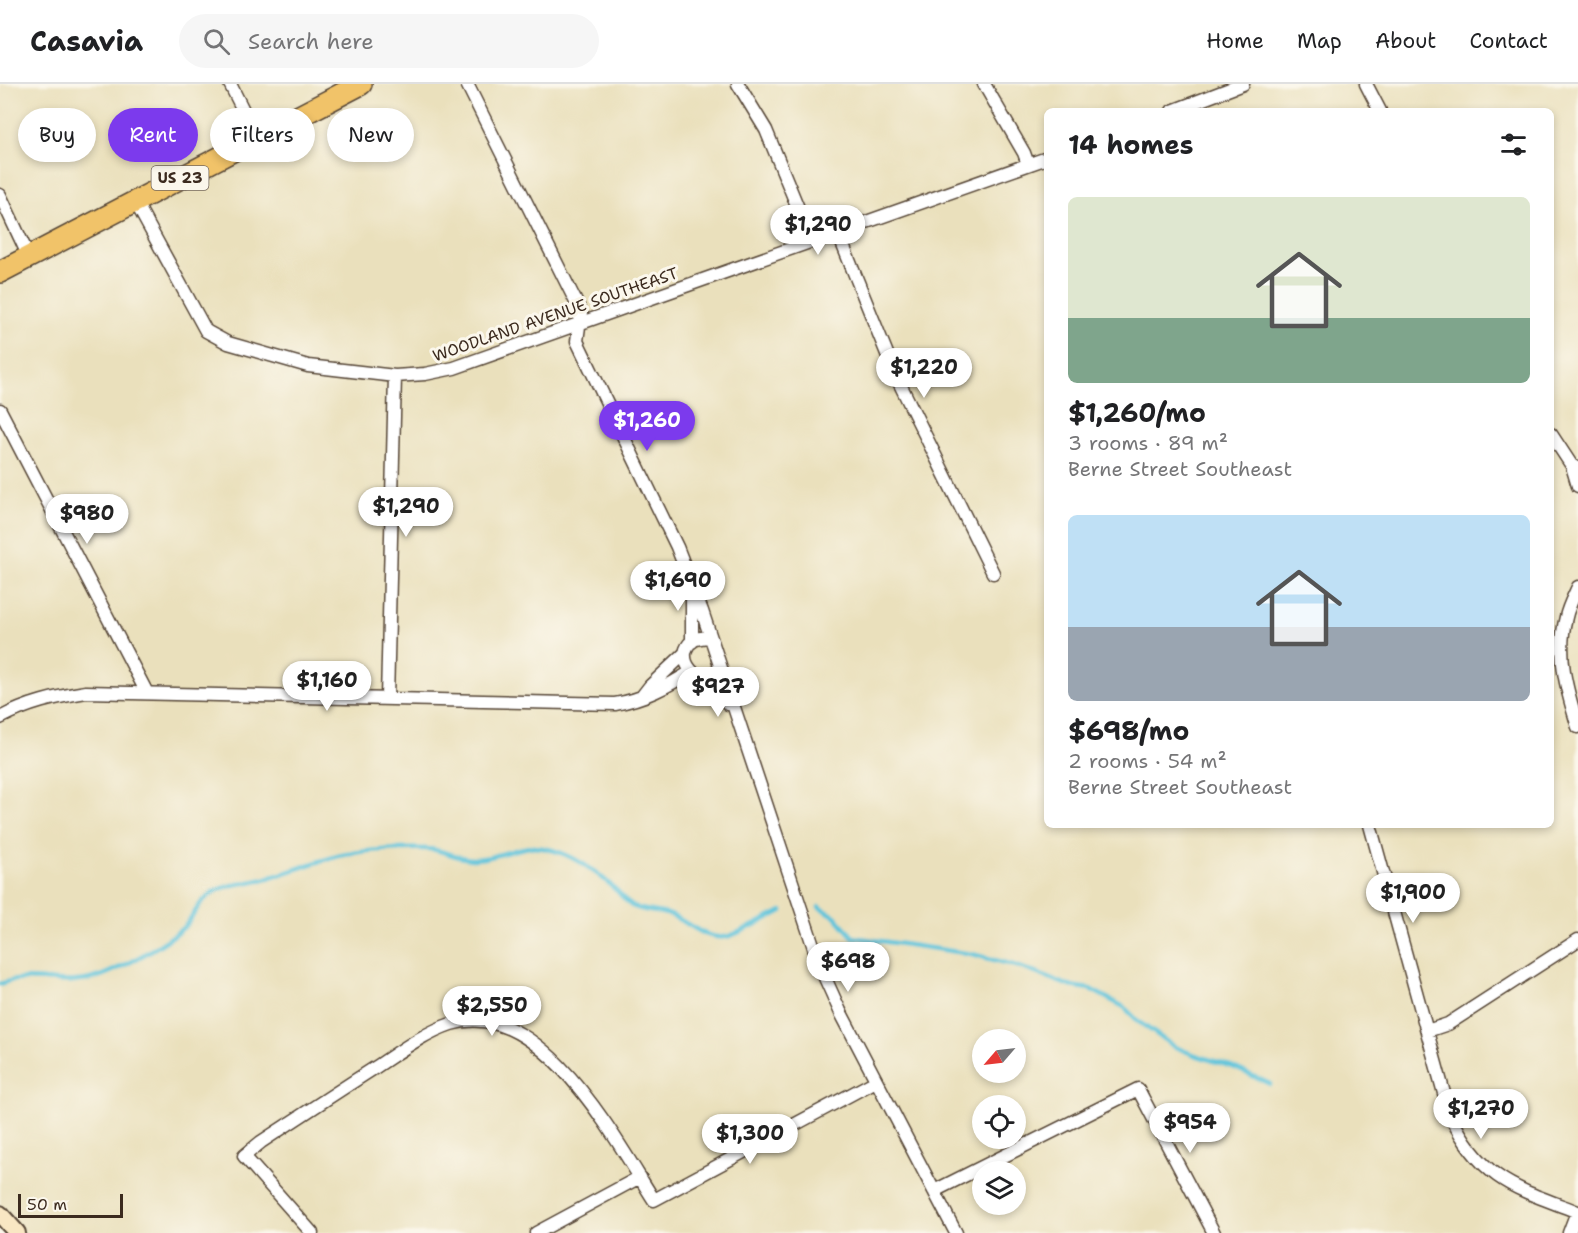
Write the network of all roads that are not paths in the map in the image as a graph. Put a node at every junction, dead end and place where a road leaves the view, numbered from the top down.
1 (230, 84) edge
2 (361, 84) edge
3 (468, 84) edge
4 (738, 84) edge
5 (984, 84) edge
6 (1243, 84) edge
7 (1366, 84) edge
8 (242, 108) edge
9 (315, 108) edge
10 (1180, 108) edge
11 (1378, 108) edge
12 (1044, 159) edge
13 (211, 162) edge
14 (1028, 165) junction
15 (0, 195) edge
16 (135, 201) junction
17 (838, 232) junction
18 (812, 242) junction
19 (29, 257) junction
20 (0, 272) edge
21 (578, 325) junction
22 (395, 376) junction
23 (0, 410) edge
24 (1554, 438) edge
25 (1575, 467) edge
26 (1578, 486) edge
27 (993, 573) dead end
28 (691, 583) junction
29 (1578, 587) edge
30 (711, 638) junction
31 (692, 642) junction
32 (685, 653) junction
33 (720, 666) junction
34 (692, 671) junction
35 (704, 676) junction
36 (147, 693) junction
37 (643, 695) junction
38 (387, 699) junction
39 (0, 718) edge
40 (1578, 727) edge
41 (748, 749) junction
42 (1371, 828) edge
43 (1578, 940) edge
44 (1427, 1032) junction
45 (876, 1080) junction
46 (640, 1177) junction
47 (934, 1191) junction
48 (1577, 1212) edge
49 (0, 1214) edge
50 (17, 1233) edge
51 (312, 1233) edge
52 (536, 1233) edge
53 (956, 1233) edge
54 (1214, 1233) edge
55 (1569, 1233) edge

1 - 8 street
2 - 9 highway, US 23
3 - 21 street
4 - 18 street
5 - 14 street
6 - 10 street
7 - 11 street
12 - 14 street, WOODLAND AVENUE SOUTHEAST
13 - 16 highway, US 23
14 - 17 street, WOODLAND AVENUE SOUTHEAST
15 - 19 street
16 - 19 highway, US 23
16 - 22 street, WOODLAND AVENUE SOUTHEAST
17 - 18 street, WOODLAND AVENUE SOUTHEAST
17 - 27 street
18 - 21 street, WOODLAND AVENUE SOUTHEAST
19 - 20 highway, US 23
21 - 22 street, WOODLAND AVENUE SOUTHEAST
21 - 28 street
22 - 38 street
23 - 36 street
24 - 25 street
25 - 26 street
28 - 30 street
28 - 31 street
29 - 40 street
30 - 31 street
30 - 33 street
31 - 32 street
32 - 34 street
32 - 37 street
33 - 35 street
33 - 41 street
34 - 35 street
34 - 37 street
35 - 41 street
36 - 38 street
36 - 39 street
37 - 38 street
41 - 45 street
42 - 44 street
43 - 44 street
44 - 48 street
45 - 46 street
45 - 47 street
46 - 51 street
46 - 52 street
47 - 53 street
47 - 54 street
48 - 55 street
49 - 50 street

